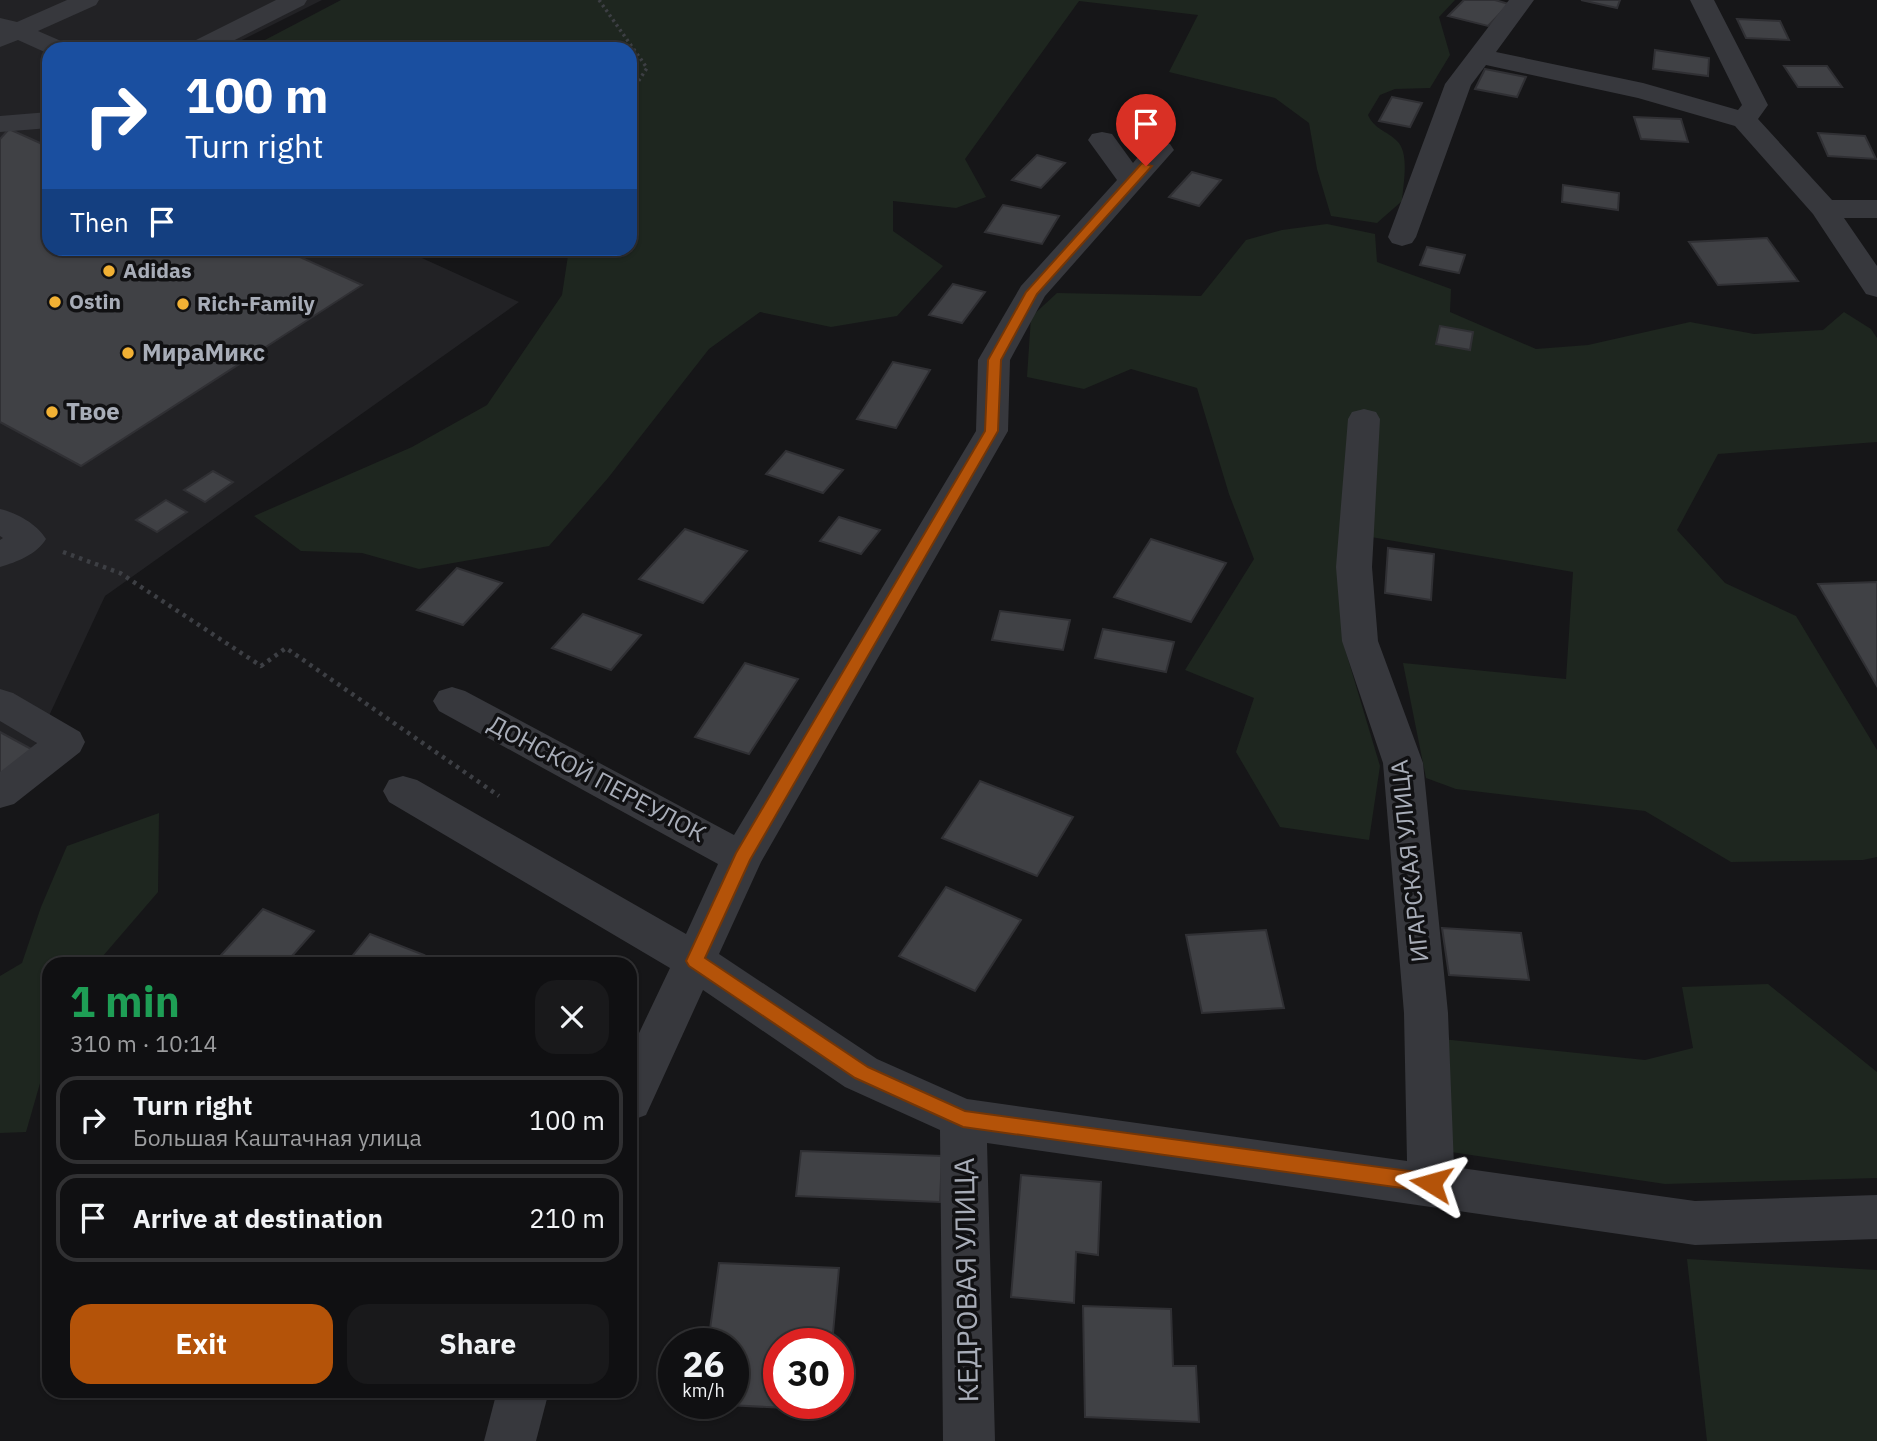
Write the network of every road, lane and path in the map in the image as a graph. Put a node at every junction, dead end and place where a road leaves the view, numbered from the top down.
1 (87, 0) edge
2 (295, 0) edge
3 (599, 0) edge
4 (1522, 0) edge
5 (1702, 0) edge
6 (6, 31) edge
7 (211, 42) edge
8 (629, 42) edge
9 (42, 43) edge
10 (637, 54) edge
11 (1481, 56) junction
12 (637, 83) edge
13 (1744, 120) junction
14 (42, 121) edge
15 (0, 124) edge
16 (1102, 140) dead end
17 (1160, 150) dead end
18 (1132, 181) junction
19 (1824, 209) junction
20 (1877, 209) edge
21 (1402, 237) dead end
22 (1877, 288) edge
23 (1364, 419) dead end
24 (0, 520) edge
25 (15, 547) edge
26 (452, 701) dead end
27 (0, 703) edge
28 (455, 765) dead end
29 (403, 791) dead end
30 (0, 793) edge
31 (742, 858) junction
32 (695, 961) junction
33 (637, 1086) edge
34 (963, 1119) junction
35 (1431, 1183) junction
36 (1877, 1217) edge
37 (521, 1398) edge
38 (510, 1441) edge
39 (969, 1441) edge

1 - 6 street
2 - 7 street
3 - 8 path
4 - 11 street
5 - 13 street
6 - 9 street
10 - 12 path
11 - 13 street
11 - 21 street
13 - 19 street
14 - 15 street
16 - 18 street
17 - 18 street
18 - 31 street
19 - 20 street
19 - 22 street
23 - 35 street, ИГАРСКАЯ УЛИЦА
24 - 25 street
25 - 28 path
26 - 31 street, ДОНСКОЙ ПЕРЕУЛОК
27 - 30 street
29 - 32 street
31 - 32 street
32 - 33 street
32 - 34 street
34 - 35 street
34 - 39 street, КЕДРОВАЯ УЛИЦА
35 - 36 street
37 - 38 street

